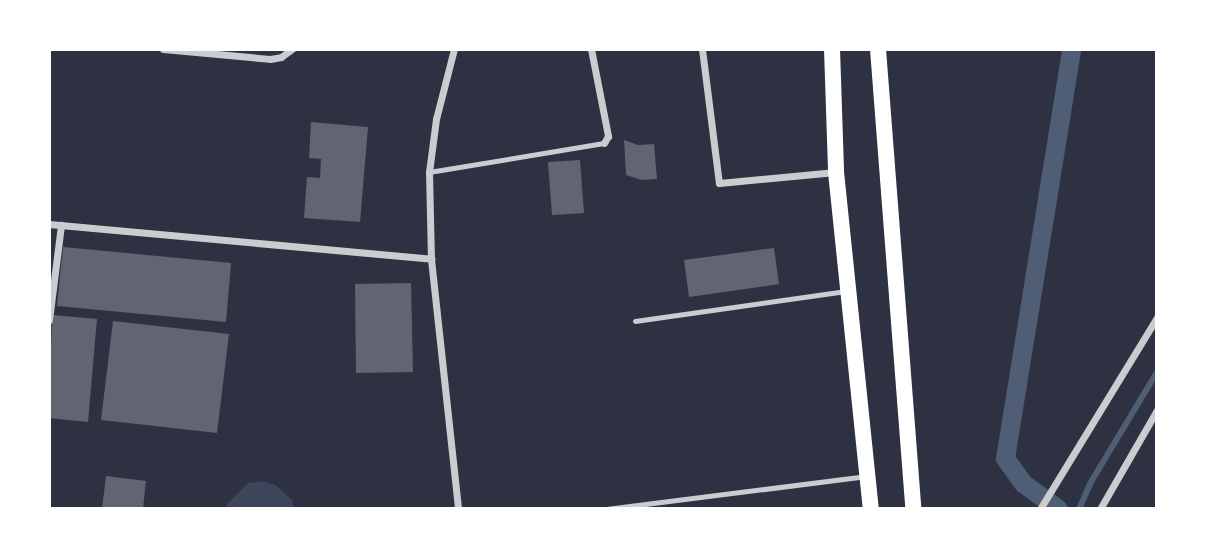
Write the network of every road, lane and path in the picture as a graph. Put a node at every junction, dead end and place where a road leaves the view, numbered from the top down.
1 (163, 49) edge
2 (292, 49) edge
3 (454, 49) edge
4 (591, 49) edge
5 (702, 49) edge
6 (832, 49) edge
7 (878, 49) edge
8 (604, 143) joint
9 (429, 172) junction
10 (836, 172) junction
11 (49, 224) edge
12 (61, 225) junction
13 (431, 259) junction
14 (849, 290) junction
15 (1157, 317) edge
16 (49, 320) edge
17 (635, 321) dead end
18 (1157, 410) edge
19 (868, 476) junction
20 (1042, 507) edge
21 (458, 509) edge
22 (606, 509) edge
23 (871, 509) edge
24 (913, 509) edge
25 (1100, 509) edge

1 - 2 street
3 - 9 street
4 - 8 street
5 - 10 street
6 - 10 main road
7 - 24 main road
8 - 9 lane
9 - 13 street
10 - 14 main road
11 - 12 street
12 - 13 street
12 - 16 street
13 - 21 street
14 - 17 lane
14 - 19 main road
15 - 20 street
18 - 25 street
19 - 22 lane
19 - 23 main road

